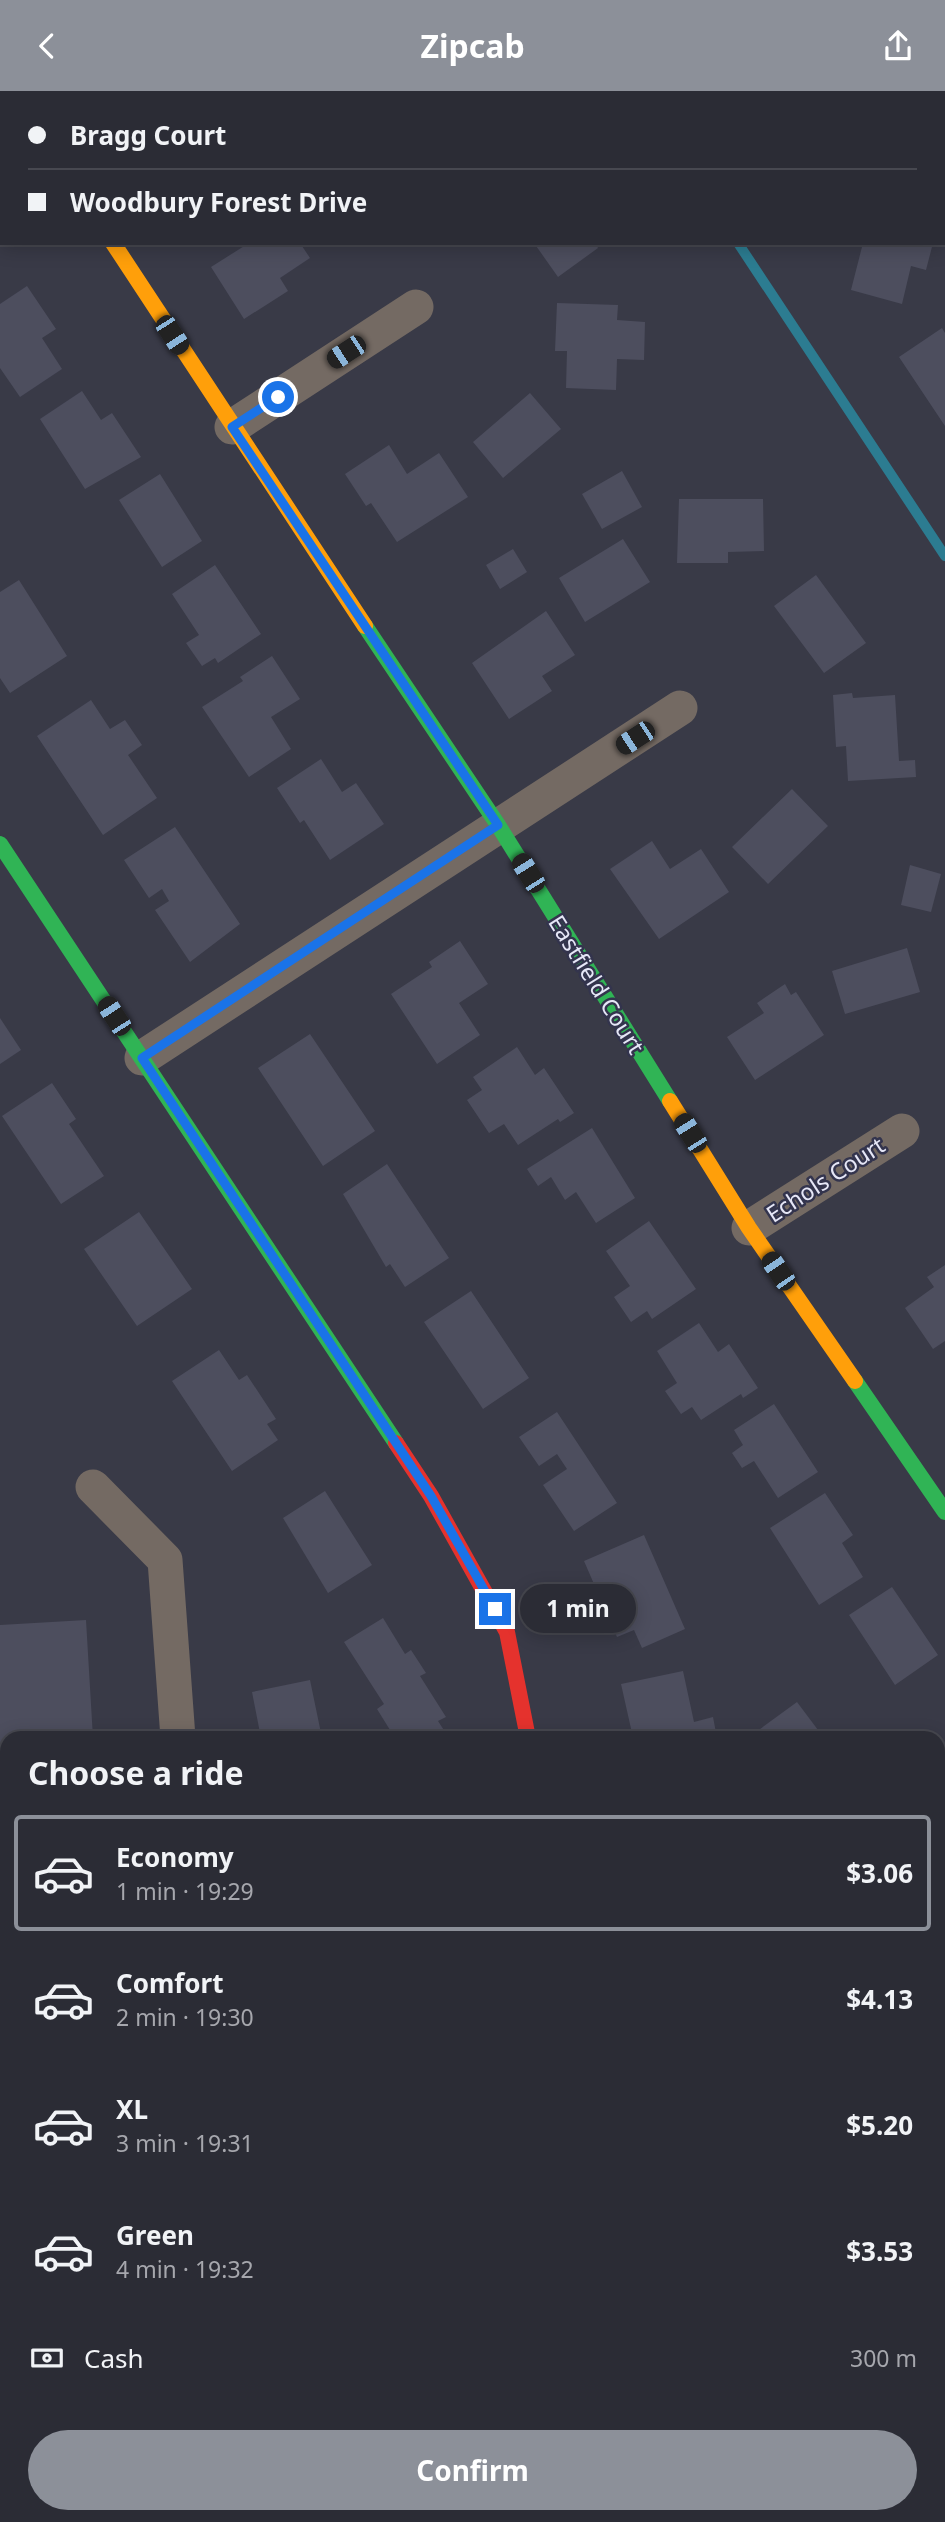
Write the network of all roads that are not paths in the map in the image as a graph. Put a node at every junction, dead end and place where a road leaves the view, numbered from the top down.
1 (114, 245) edge
2 (415, 307) dead end
3 (232, 427) junction
4 (680, 708) dead end
5 (498, 825) junction
6 (0, 844) edge
7 (142, 1058) junction
8 (902, 1131) dead end
9 (749, 1228) junction
10 (93, 1487) dead end
11 (945, 1512) edge
12 (177, 1731) edge
13 (527, 1731) edge

1 - 3 street, Eastfield Court
2 - 3 street
3 - 5 street, Eastfield Court
4 - 5 street
5 - 7 street
5 - 9 street, Eastfield Court
6 - 7 street
7 - 13 street
8 - 9 street, Echols Court
9 - 11 street, Eastfield Court
10 - 12 street

